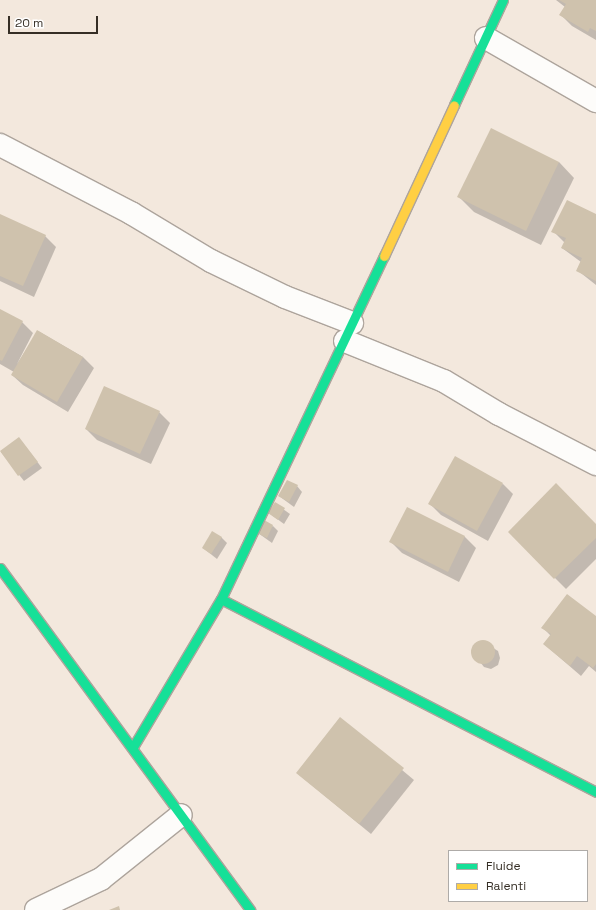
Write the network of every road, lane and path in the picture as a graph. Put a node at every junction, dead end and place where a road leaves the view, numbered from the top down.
1 (503, 0) edge
2 (486, 38) junction
3 (596, 101) edge
4 (0, 145) edge
5 (349, 332) junction
6 (596, 464) edge
7 (0, 568) edge
8 (221, 599) junction
9 (133, 747) junction
10 (596, 792) edge
11 (181, 815) junction
12 (36, 910) edge
13 (250, 910) edge

1 - 2 street
2 - 3 street
2 - 5 street
4 - 5 street
5 - 6 street
5 - 8 street
7 - 9 street
8 - 9 street
8 - 10 street
9 - 11 street
11 - 12 street
11 - 13 street

